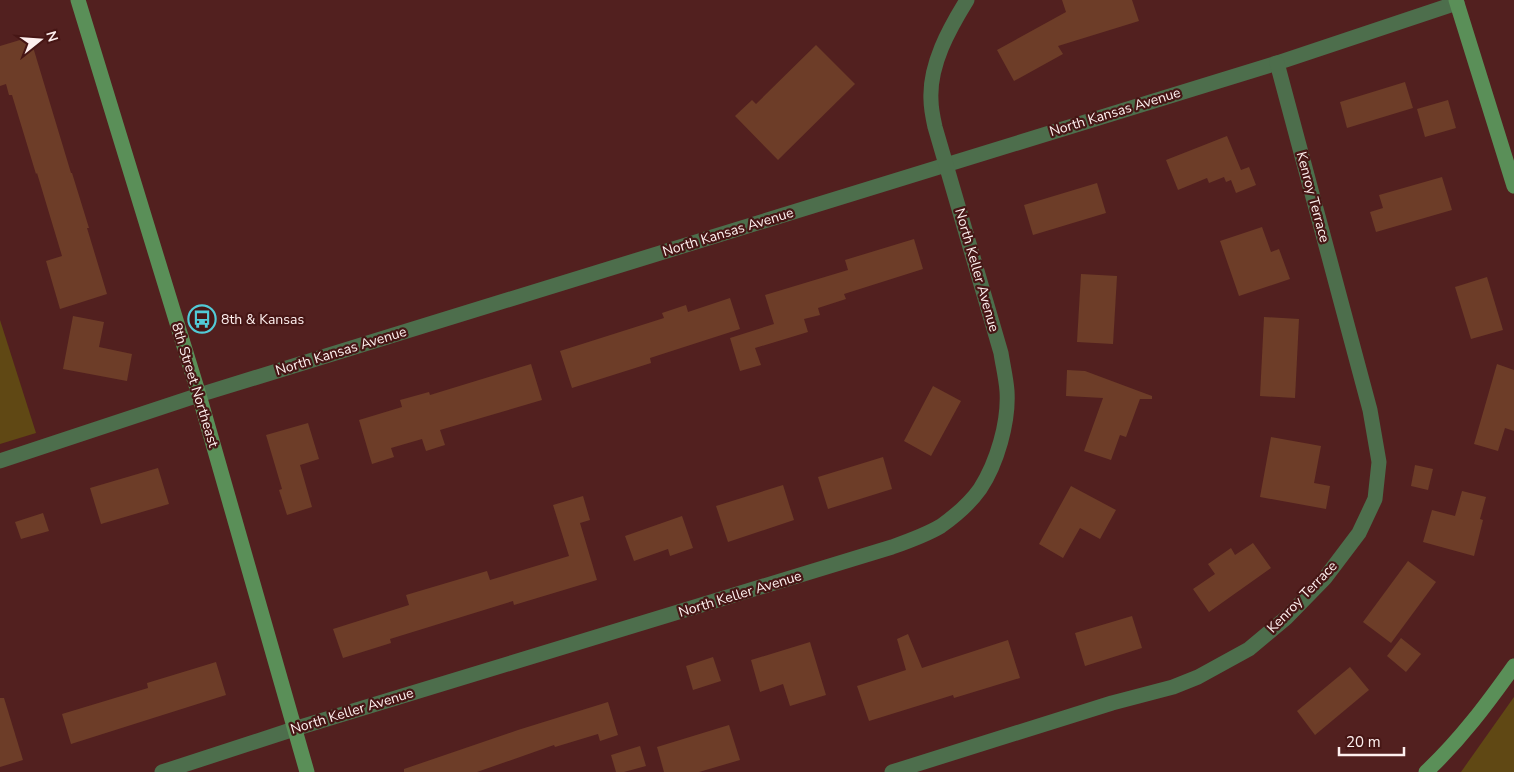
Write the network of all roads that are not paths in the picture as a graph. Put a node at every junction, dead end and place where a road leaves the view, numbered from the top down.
1 (78, 0) edge
2 (967, 0) edge
3 (1457, 2) edge
4 (1277, 63) junction
5 (946, 164) junction
6 (1514, 186) edge
7 (198, 395) junction
8 (0, 461) edge
9 (1514, 666) edge
10 (294, 728) junction
11 (162, 772) edge
12 (307, 772) edge
13 (892, 772) edge
14 (1426, 772) edge

1 - 7 street, 8th Street Northeast
2 - 5 street, North Keller Avenue
3 - 4 street, North Kansas Avenue
3 - 6 street
4 - 5 street, North Kansas Avenue
4 - 13 street, Kenroy Terrace
5 - 7 street, North Kansas Avenue
5 - 10 street, North Keller Avenue
7 - 8 street, North Kansas Avenue
7 - 10 street, 8th Street Northeast
9 - 14 street
10 - 11 street, North Keller Avenue
10 - 12 street, 8th Street Northeast

